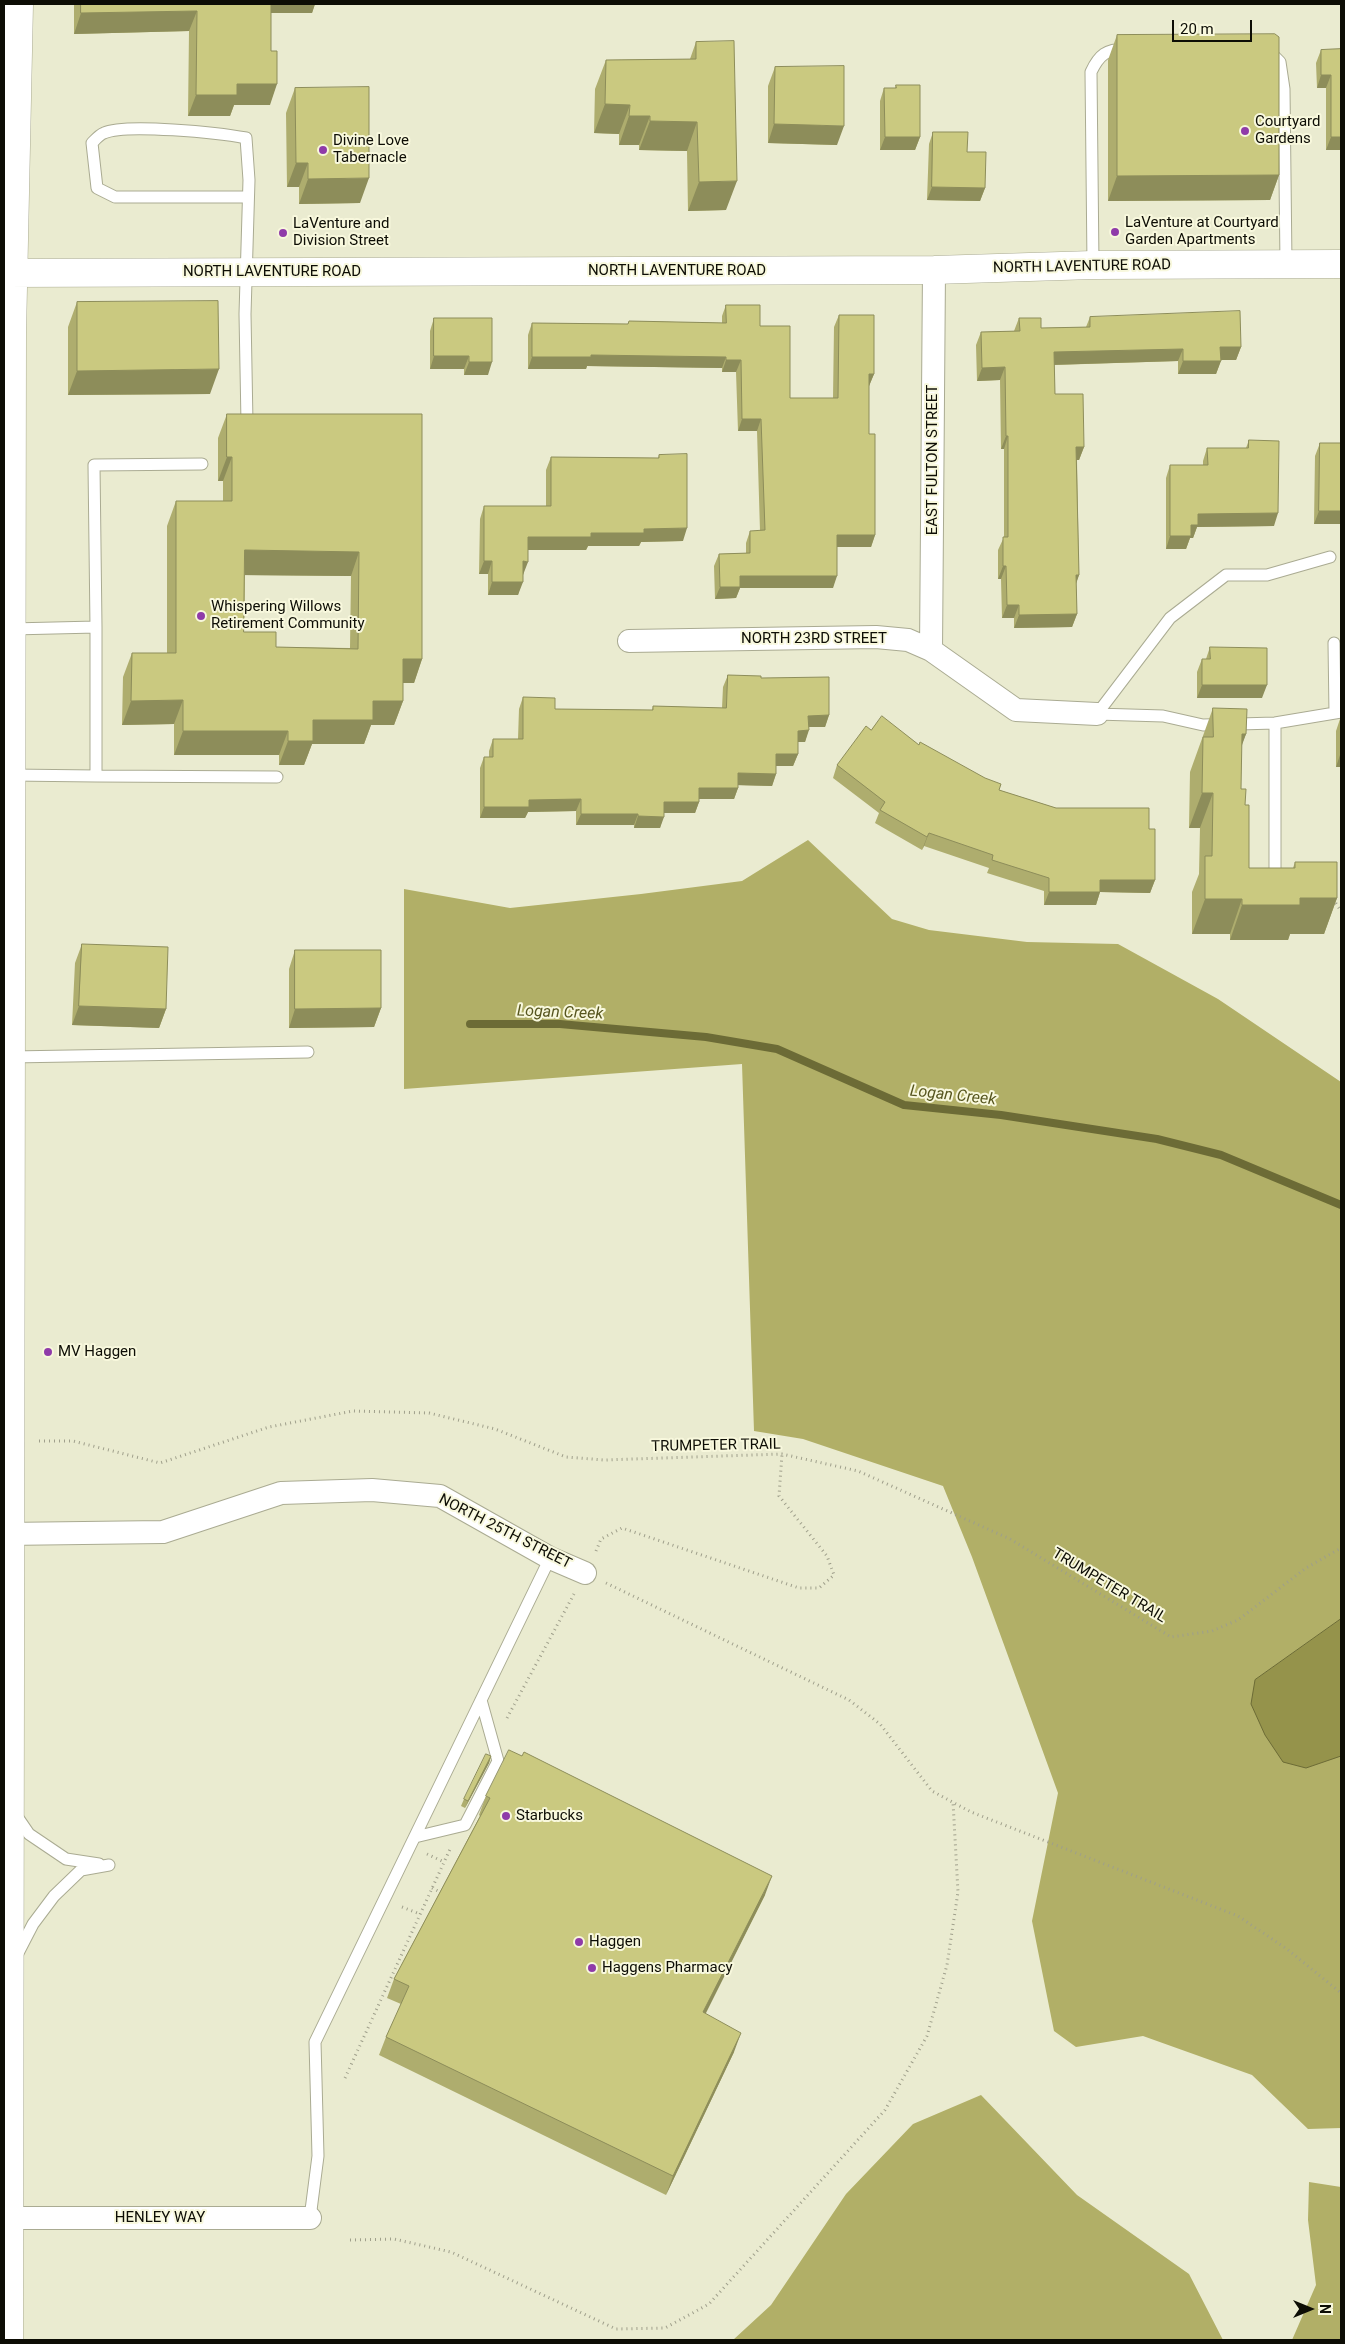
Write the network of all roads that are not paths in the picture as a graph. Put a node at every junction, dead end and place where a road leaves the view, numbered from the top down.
1 (18, 4) edge
2 (1138, 49) edge
3 (1263, 50) edge
4 (9, 169) edge
5 (248, 197) junction
6 (1286, 264) junction
7 (1341, 264) edge
8 (1093, 265) junction
9 (934, 270) junction
10 (246, 272) junction
11 (8, 273) edge
12 (247, 423) edge
13 (202, 464) dead end
14 (1330, 557) dead end
15 (9, 615) edge
16 (96, 627) junction
17 (629, 641) dead end
18 (1334, 643) dead end
19 (931, 650) junction
20 (1338, 713) edge
21 (1097, 714) junction
22 (1275, 723) junction
23 (11, 775) junction
24 (96, 776) junction
25 (277, 777) dead end
26 (1275, 876) edge
27 (8, 926) edge
28 (308, 1052) dead end
29 (11, 1058) junction
30 (7, 1534) edge
31 (550, 1558) junction
32 (585, 1573) road end
33 (481, 1700) junction
34 (10, 1807) junction
35 (415, 1837) junction
36 (7, 1852) edge
37 (7, 1904) edge
38 (10, 1968) junction
39 (10, 2218) junction
40 (310, 2218) joint
41 (9, 2340) edge

1 - 4 street
2 - 8 lane
3 - 6 lane
4 - 11 street
5 - 5 lane
5 - 10 lane
6 - 7 street, NORTH LAVENTURE ROAD
6 - 8 street, NORTH LAVENTURE ROAD
8 - 9 street, NORTH LAVENTURE ROAD
9 - 10 street, NORTH LAVENTURE ROAD
9 - 19 street, EAST FULTON STREET
10 - 11 street, NORTH LAVENTURE ROAD
10 - 12 lane
11 - 15 street
13 - 16 lane
14 - 21 lane
15 - 16 lane
15 - 23 street
16 - 24 lane
17 - 19 street, NORTH 23RD STREET
18 - 20 lane
19 - 21 street, NORTH 23RD STREET
20 - 22 lane
21 - 22 lane
22 - 26 lane
23 - 24 lane
23 - 27 street
24 - 25 lane
27 - 29 street
28 - 29 lane
29 - 30 street
30 - 31 street, NORTH 25TH STREET
30 - 34 street
31 - 32 street, NORTH 25TH STREET
31 - 33 lane
33 - 35 lane
33 - 35 lane
34 - 36 street
34 - 38 lane
35 - 40 lane
36 - 37 street
37 - 38 street
38 - 39 street
39 - 40 street, HENLEY WAY
39 - 41 street

